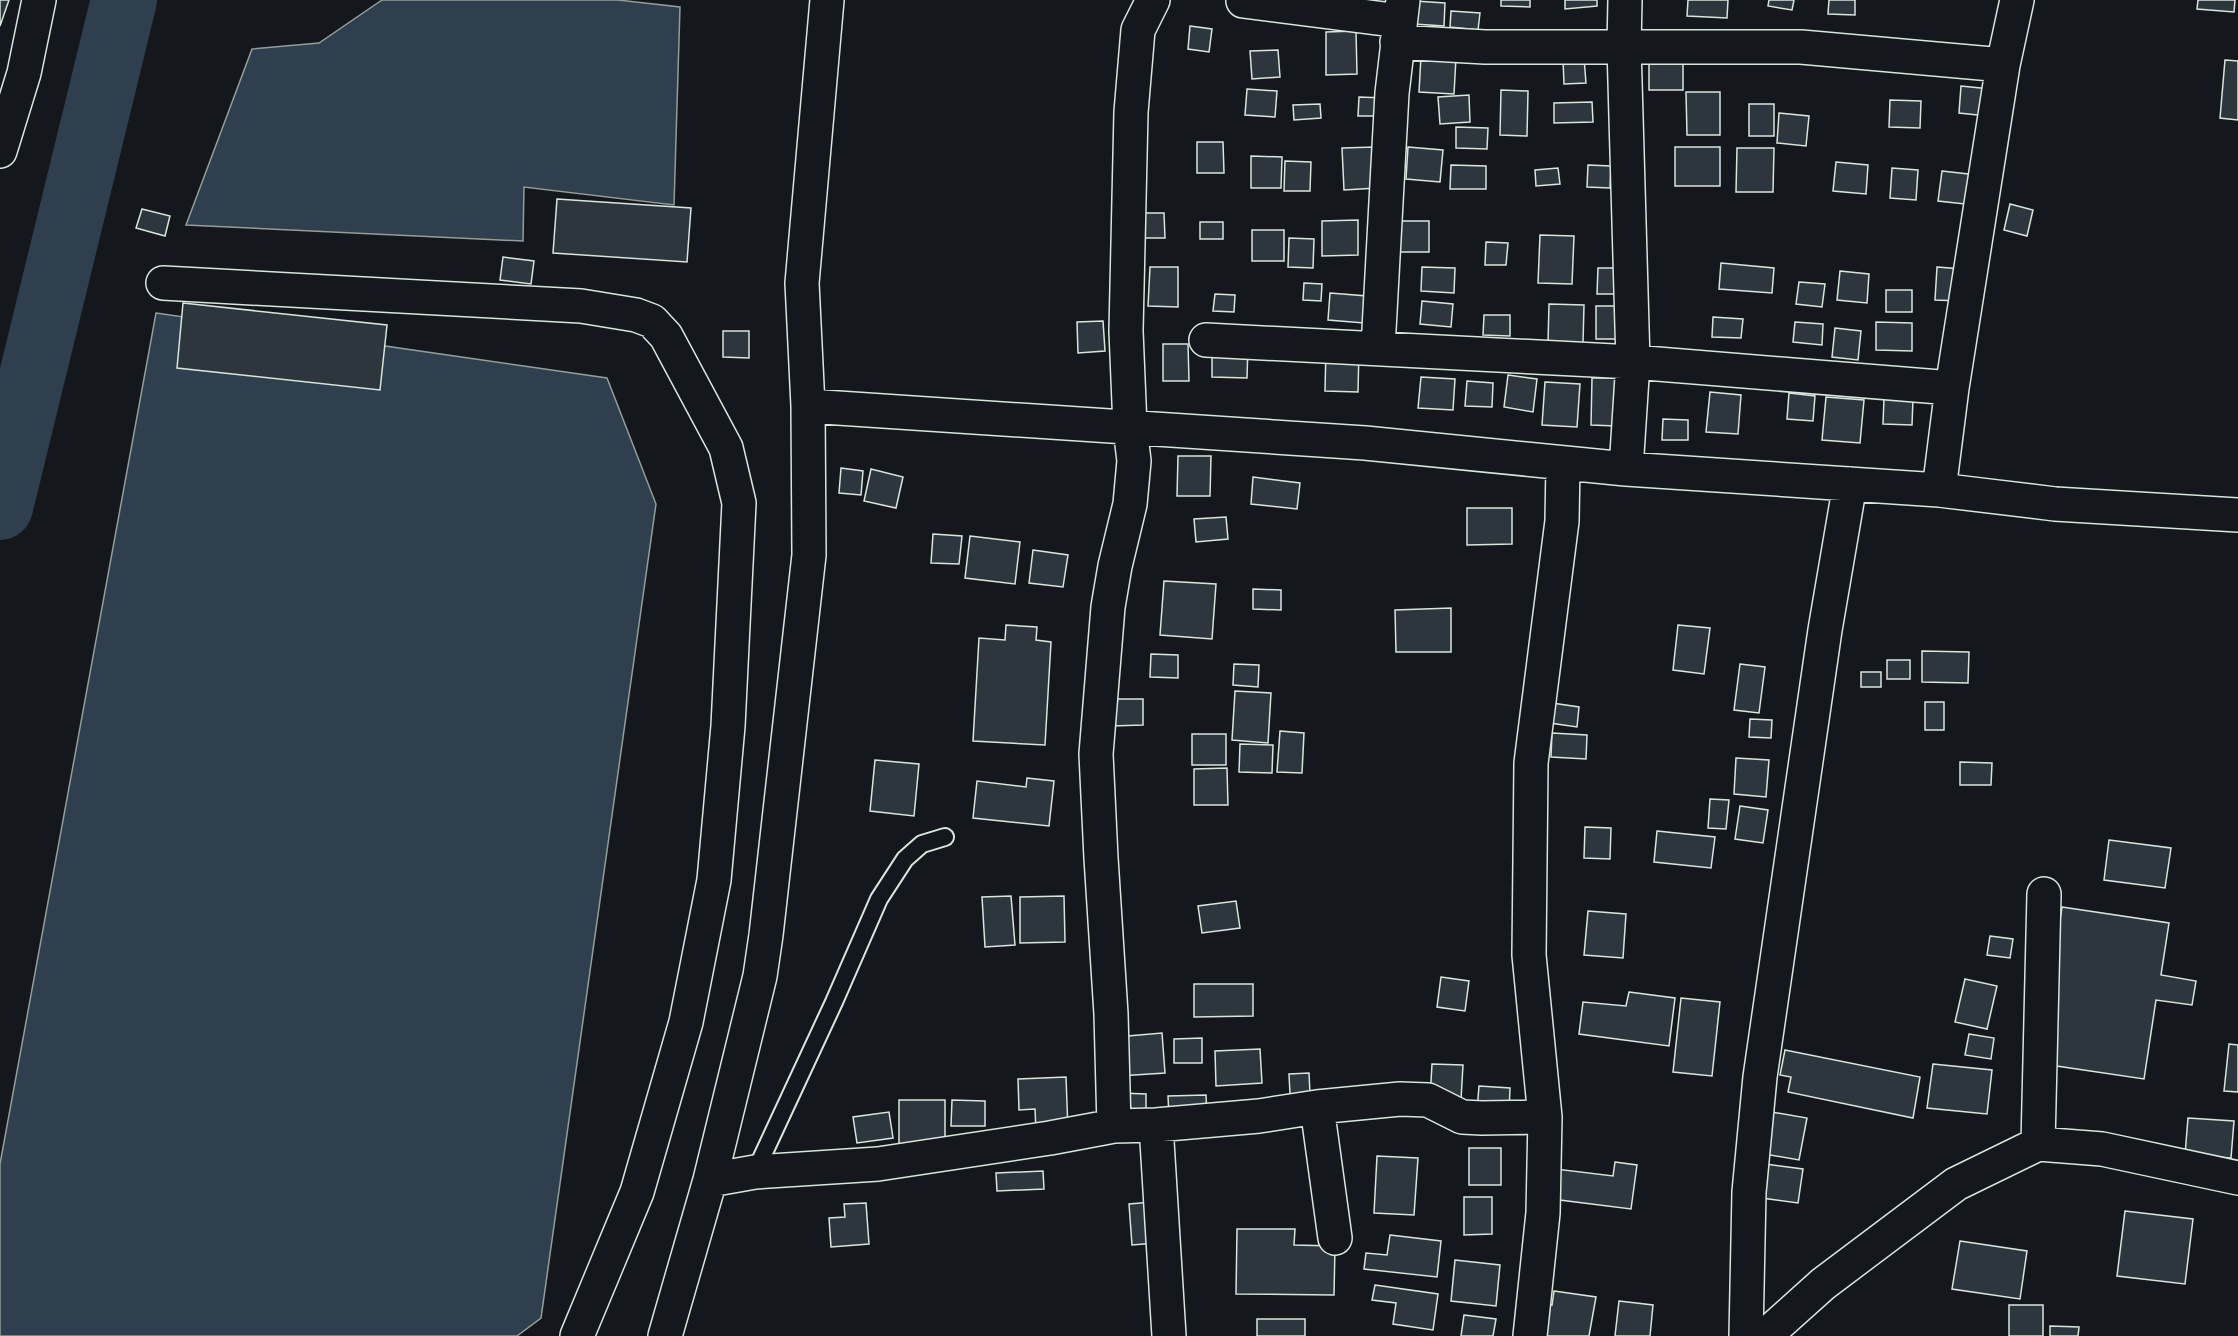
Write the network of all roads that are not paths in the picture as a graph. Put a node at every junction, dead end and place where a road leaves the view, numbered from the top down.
1 (39, 0) edge
2 (827, 0) edge
3 (1153, 0) edge
4 (1625, 0) edge
5 (2017, 0) edge
6 (1243, 1) edge
7 (1400, 21) edge
8 (1624, 47) junction
9 (2003, 65) junction
10 (0, 151) edge
11 (163, 283) dead end
12 (1206, 340) dead end
13 (1378, 348) junction
14 (1633, 362) junction
15 (1952, 388) junction
16 (808, 406) junction
17 (1130, 427) junction
18 (1563, 464) junction
19 (1626, 469) junction
20 (1850, 484) junction
21 (1939, 490) junction
22 (2238, 515) edge
23 (945, 837) dead end
24 (2044, 894) dead end
25 (1317, 1107) junction
26 (1545, 1117) junction
27 (1156, 1125) junction
28 (1114, 1126) junction
29 (2038, 1144) junction
30 (754, 1172) junction
31 (2238, 1178) edge
32 (710, 1180) junction
33 (1335, 1238) dead end
34 (577, 1336) edge
35 (665, 1336) edge
36 (1169, 1336) edge
37 (1530, 1336) edge
38 (1746, 1336) edge
39 (1765, 1336) edge

1 - 10 street
2 - 16 street
3 - 17 street
4 - 8 street
5 - 9 street
6 - 7 street
7 - 8 street
7 - 13 street
8 - 9 street
8 - 14 street
9 - 15 street
11 - 34 street
12 - 13 street
13 - 14 street
14 - 15 street
14 - 19 street
15 - 21 street
16 - 17 street
16 - 32 street
17 - 18 street
17 - 28 street
18 - 19 street
18 - 26 street
19 - 20 street
20 - 21 street
20 - 38 street
21 - 22 street
23 - 30 lane
24 - 29 street
25 - 26 street
25 - 27 street
25 - 33 street
26 - 37 street
27 - 28 street
27 - 36 street
28 - 30 street
29 - 31 street
29 - 39 street
30 - 32 street
32 - 35 street

